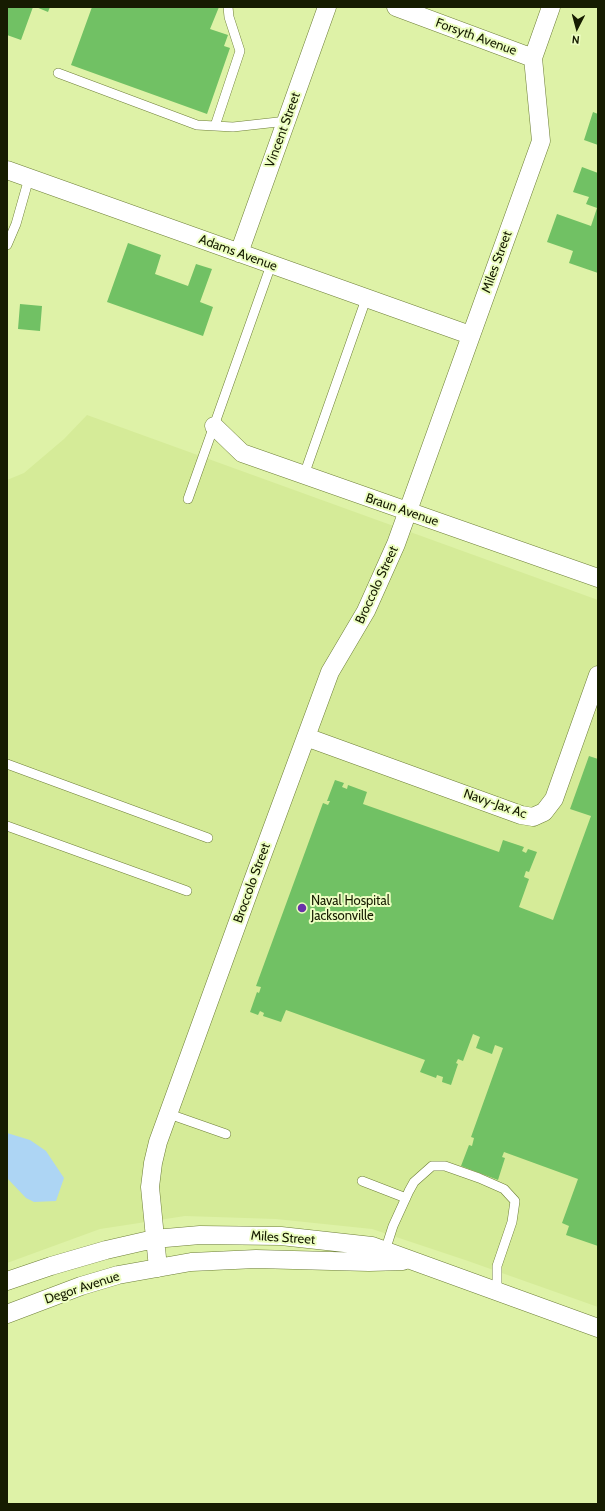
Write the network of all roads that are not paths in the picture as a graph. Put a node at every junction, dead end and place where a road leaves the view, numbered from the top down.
1 (228, 7) edge
2 (328, 7) edge
3 (396, 7) edge
4 (551, 7) edge
5 (533, 58) junction
6 (58, 73) dead end
7 (287, 121) junction
8 (215, 126) junction
9 (7, 170) edge
10 (29, 178) junction
11 (7, 245) edge
12 (239, 253) junction
13 (271, 265) junction
14 (366, 299) junction
15 (470, 335) junction
16 (214, 426) junction
17 (304, 475) junction
18 (188, 499) dead end
19 (408, 512) junction
20 (598, 578) edge
21 (598, 675) edge
22 (306, 737) junction
23 (7, 764) edge
24 (7, 826) edge
25 (208, 838) dead end
26 (187, 891) dead end
27 (168, 1114) junction
28 (226, 1134) dead end
29 (362, 1181) dead end
30 (406, 1198) junction
31 (154, 1239) junction
32 (385, 1251) junction
33 (410, 1261) junction
34 (158, 1268) junction
35 (7, 1281) edge
36 (497, 1292) junction
37 (7, 1314) edge
38 (598, 1328) edge

1 - 8 lane
2 - 7 street, Vincent Street
3 - 5 street, Forsyth Avenue
4 - 5 street, Miles Street
5 - 15 street, Miles Street
6 - 8 lane
7 - 8 lane
7 - 12 street, Vincent Street
9 - 10 street, Adams Avenue
10 - 11 lane
10 - 12 street, Adams Avenue
12 - 13 street, Adams Avenue
13 - 14 street, Adams Avenue
13 - 16 lane
14 - 15 street, Adams Avenue
14 - 17 lane
15 - 19 street, Miles Street
16 - 17 street, Braun Avenue
16 - 18 lane
17 - 19 street, Braun Avenue
19 - 20 street, Braun Avenue
19 - 22 street, Broccolo Street
21 - 22 street, Navy-Jax Ac
22 - 27 street, Broccolo Street
23 - 25 lane
24 - 26 lane
27 - 28 lane
27 - 31 street, Broccolo Street
29 - 30 lane
30 - 32 lane
30 - 36 lane
31 - 32 street, Miles Street
31 - 34 street, Broccolo Street
31 - 35 street
32 - 33 street, Miles Street
33 - 34 street, Miles Street
33 - 36 street, Miles Street
34 - 37 street, Degor Avenue
36 - 38 street, Miles Street

